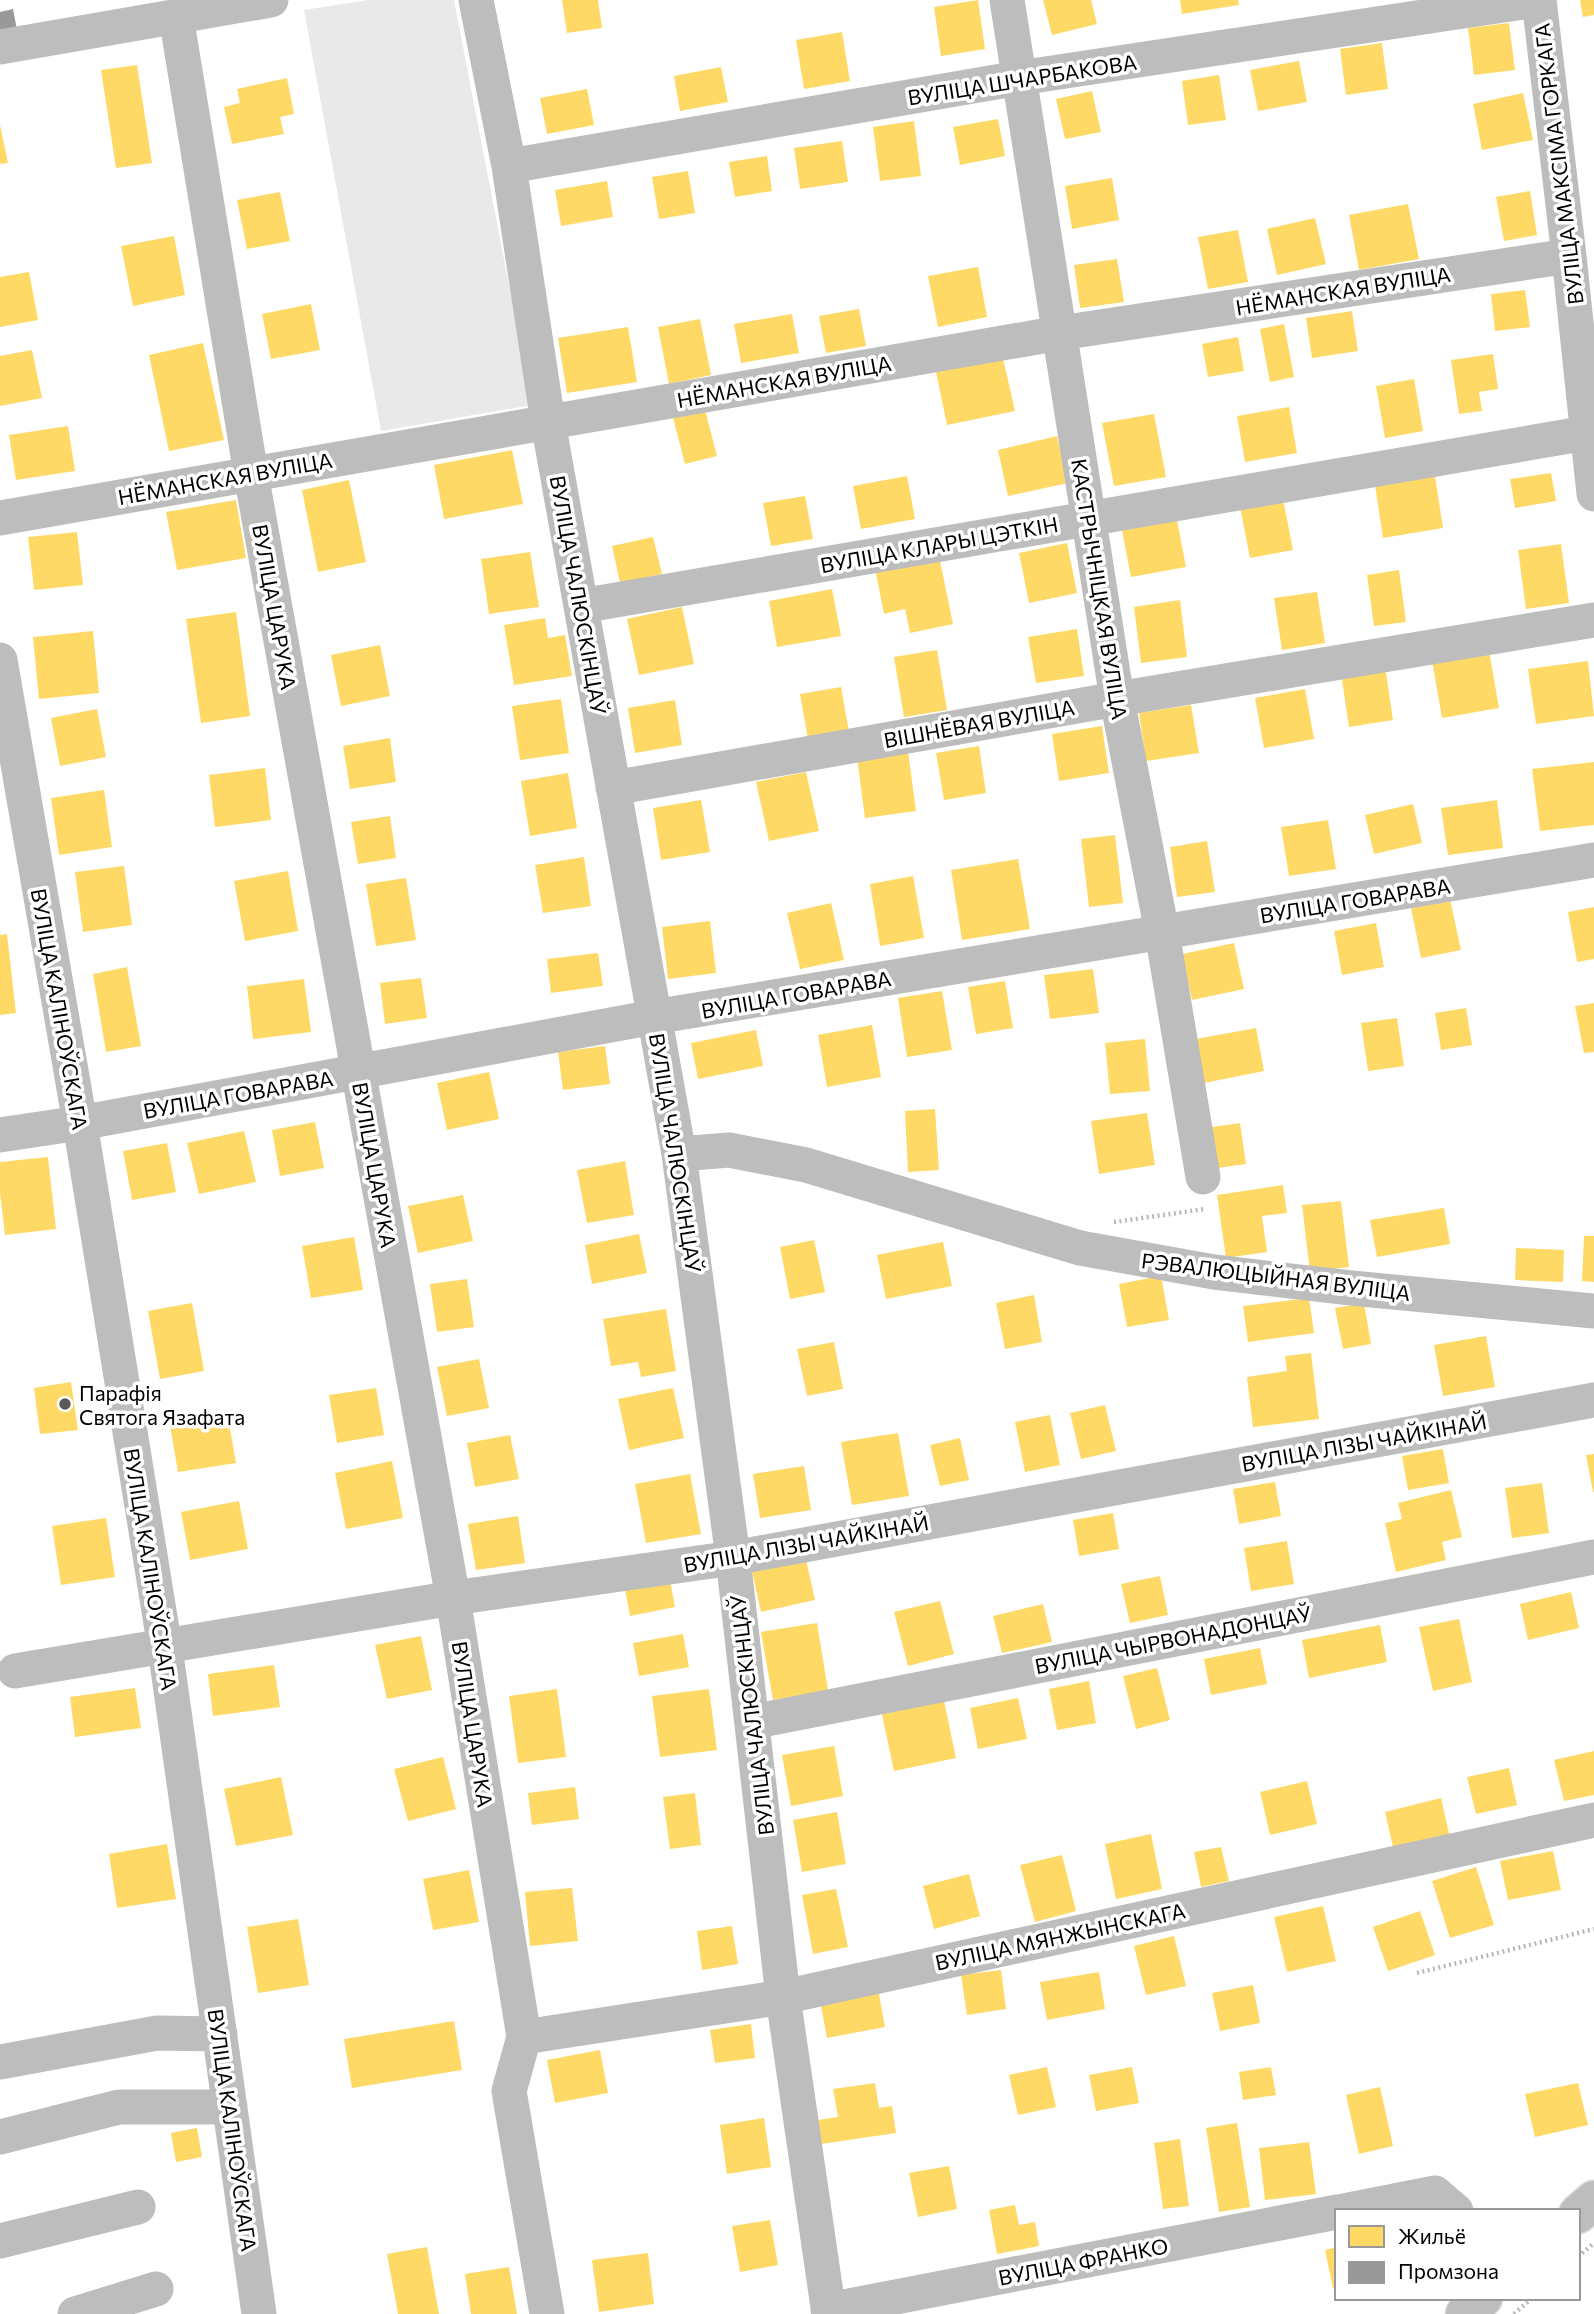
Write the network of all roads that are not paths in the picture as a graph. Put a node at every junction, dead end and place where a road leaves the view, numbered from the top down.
1 (271, 0) edge
2 (476, 0) edge
3 (1007, 0) edge
4 (1537, 0) edge
5 (176, 16) junction
6 (0, 47) edge
7 (1019, 78) junction
8 (509, 166) junction
9 (1569, 256) junction
10 (1060, 333) junction
11 (548, 422) junction
12 (1587, 433) junction
13 (251, 474) junction
14 (1594, 495) edge
15 (0, 517) edge
16 (1089, 518) junction
17 (581, 606) junction
18 (1594, 620) edge
19 (0, 660) edge
20 (1116, 699) junction
21 (613, 788) junction
22 (1594, 860) edge
23 (1162, 932) junction
24 (654, 1017) junction
25 (359, 1072) junction
26 (80, 1123) junction
27 (0, 1135) edge
28 (679, 1154) junction
29 (1203, 1177) road end
30 (1594, 1311) edge
31 (1594, 1400) edge
32 (1594, 1557) edge
33 (733, 1558) junction
34 (453, 1598) junction
35 (165, 1648) junction
36 (15, 1671) dead end
37 (752, 1722) junction
38 (1594, 1820) edge
39 (783, 1997) junction
40 (220, 2034) junction
41 (523, 2038) junction
42 (0, 2062) edge
43 (230, 2107) junction
44 (0, 2137) edge
45 (1594, 2200) edge
46 (138, 2207) dead end
47 (1355, 2209) edge
48 (1454, 2209) edge
49 (1335, 2212) edge
50 (1580, 2212) edge
51 (0, 2241) edge
52 (156, 2288) dead end
53 (1481, 2300) edge
54 (829, 2312) edge
55 (75, 2314) edge
56 (258, 2314) edge
57 (547, 2314) edge
58 (1465, 2314) edge

1 - 5 street
2 - 8 street, ВУЛІЦА ЧАЛЮСКІНЦАЎ
3 - 7 street, КАСТРЫЧНІЦКАЯ ВУЛІЦА
4 - 7 street, ВУЛІЦА ШЧАРБАКОВА
4 - 9 street, ВУЛІЦА МАКСІМА ГОРКАГА
5 - 6 street
5 - 13 street, ВУЛІЦА ЦАРУКА
7 - 8 street, ВУЛІЦА ШЧАРБАКОВА
7 - 10 street, КАСТРЫЧНІЦКАЯ ВУЛІЦА
8 - 11 street, ВУЛІЦА ЧАЛЮСКІНЦАЎ
9 - 10 street, НЁМАНСКАЯ ВУЛІЦА
9 - 12 street, ВУЛІЦА МАКСІМА ГОРКАГА
10 - 11 street, НЁМАНСКАЯ ВУЛІЦА
10 - 16 street, КАСТРЫЧНІЦКАЯ ВУЛІЦА
11 - 13 street, НЁМАНСКАЯ ВУЛІЦА
11 - 17 street, ВУЛІЦА ЧАЛЮСКІНЦАЎ
12 - 14 street, ВУЛІЦА МАКСІМА ГОРКАГА
12 - 16 street, ВУЛІЦА КЛАРЫ ЦЭТКІН
13 - 15 street, НЁМАНСКАЯ ВУЛІЦА
13 - 25 street, ВУЛІЦА ЦАРУКА
16 - 17 street, ВУЛІЦА КЛАРЫ ЦЭТКІН
16 - 20 street, КАСТРЫЧНІЦКАЯ ВУЛІЦА
17 - 21 street, ВУЛІЦА ЧАЛЮСКІНЦАЎ
18 - 20 street, ВІШНЁВАЯ ВУЛІЦА
19 - 26 street, ВУЛІЦА КАЛІНОЎСКАГА
20 - 21 street, ВІШНЁВАЯ ВУЛІЦА
20 - 23 street, КАСТРЫЧНІЦКАЯ ВУЛІЦА
21 - 24 street, ВУЛІЦА ЧАЛЮСКІНЦАЎ
22 - 23 street, ВУЛІЦА ГОВАРАВА
23 - 24 street, ВУЛІЦА ГОВАРАВА
23 - 29 street, КАСТРЫЧНІЦКАЯ ВУЛІЦА
24 - 25 street, ВУЛІЦА ГОВАРАВА
24 - 28 street, ВУЛІЦА ЧАЛЮСКІНЦАЎ
25 - 26 street, ВУЛІЦА ГОВАРАВА
25 - 34 street, ВУЛІЦА ЦАРУКА
26 - 27 street, ВУЛІЦА ГОВАРАВА
26 - 35 street, ВУЛІЦА КАЛІНОЎСКАГА
28 - 30 street, РЭВАЛЮЦЫЙНАЯ ВУЛІЦА
28 - 33 street, ВУЛІЦА ЧАЛЮСКІНЦАЎ
31 - 33 street, ВУЛІЦА ЛІЗЫ ЧАЙКІНАЙ
32 - 37 street, ВУЛІЦА ЧЫРВОНАДОНЦАЎ
33 - 34 street, ВУЛІЦА ЛІЗЫ ЧАЙКІНАЙ
33 - 37 street, ВУЛІЦА ЧАЛЮСКІНЦАЎ
34 - 35 street, ВУЛІЦА ЛІЗЫ ЧАЙКІНАЙ
34 - 41 street, ВУЛІЦА ЦАРУКА
35 - 36 street, ВУЛІЦА ЛІЗЫ ЧАЙКІНАЙ
35 - 40 street, ВУЛІЦА КАЛІНОЎСКАГА
37 - 39 street, ВУЛІЦА ЧАЛЮСКІНЦАЎ
38 - 39 street, ВУЛІЦА МЯНЖЫНСКАГА
39 - 41 street, ВУЛІЦА МЯНЖЫНСКАГА
39 - 54 street, ВУЛІЦА ЧАЛЮСКІНЦАЎ
40 - 42 street
40 - 43 street, ВУЛІЦА КАЛІНОЎСКАГА
41 - 57 street, ВУЛІЦА ЦАРУКА
43 - 44 street
43 - 56 street, ВУЛІЦА КАЛІНОЎСКАГА
45 - 50 main road
46 - 51 street
47 - 48 street
49 - 54 street, ВУЛІЦА ФРАНКО
52 - 55 street
53 - 58 main road

